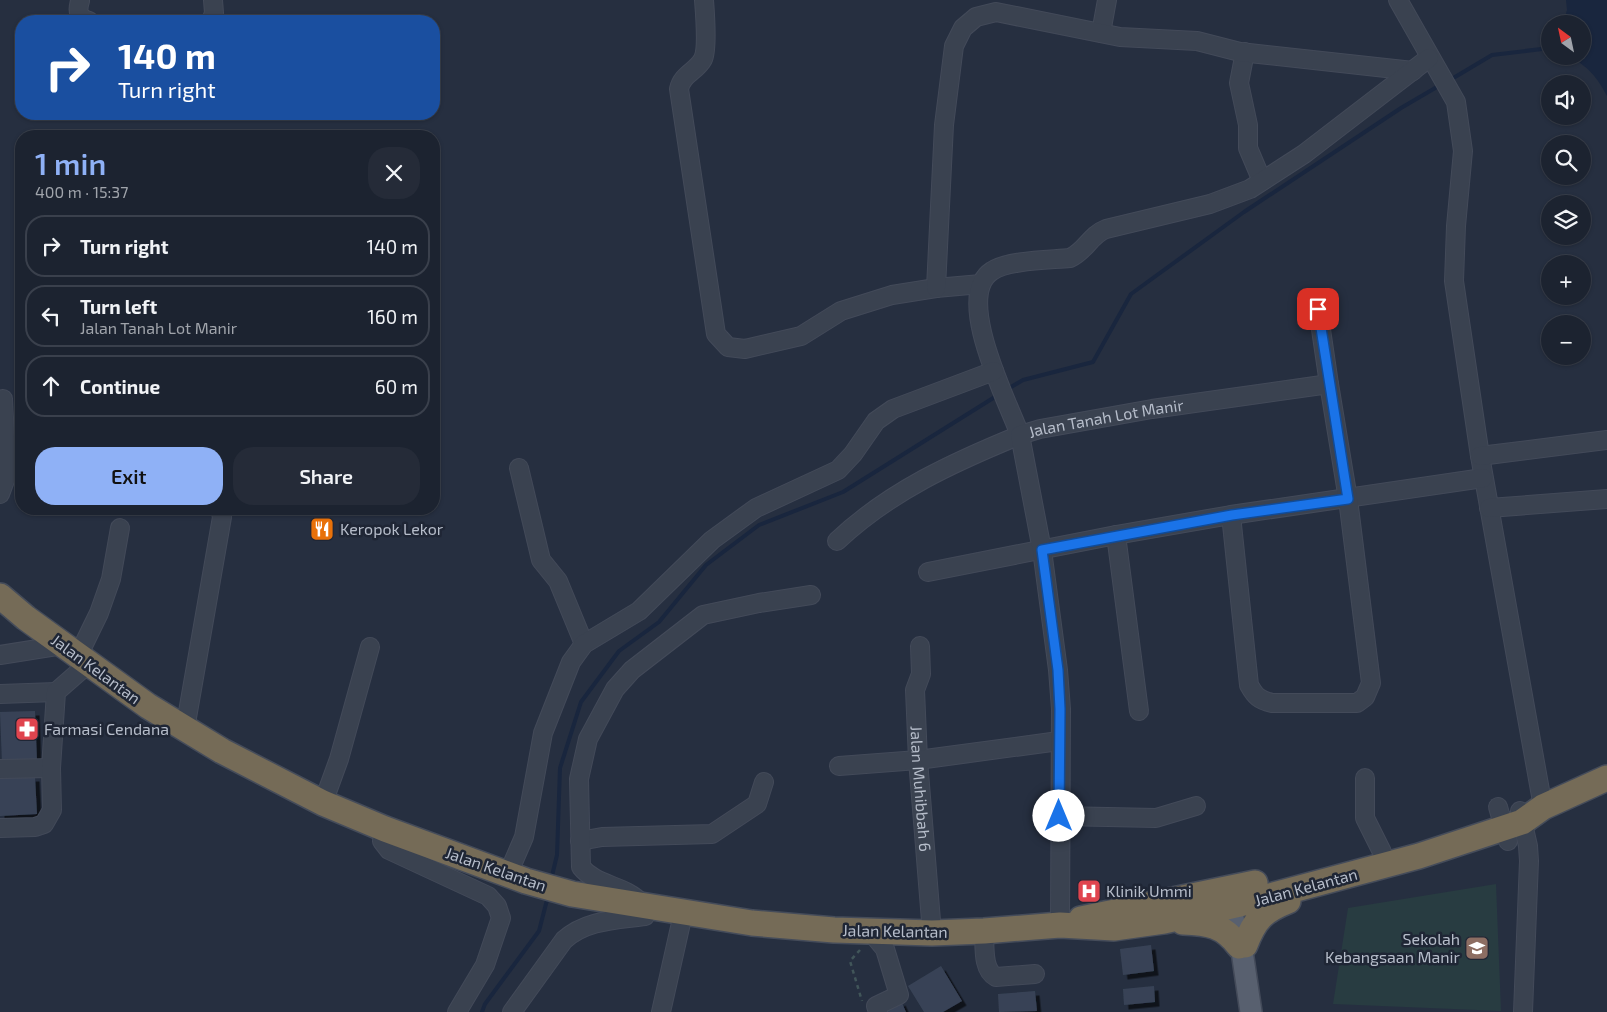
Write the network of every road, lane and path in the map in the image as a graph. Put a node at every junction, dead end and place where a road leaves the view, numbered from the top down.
1 (213, 0) edge
2 (704, 0) edge
3 (1107, 0) edge
4 (1398, 0) edge
5 (80, 1) edge
6 (80, 15) edge
7 (213, 15) edge
8 (1101, 33) junction
9 (1245, 52) junction
10 (1432, 61) junction
11 (1413, 70) junction
12 (1262, 182) junction
13 (936, 288) junction
14 (980, 289) junction
15 (1318, 309) dead end
16 (996, 377) junction
17 (1329, 384) junction
18 (3, 398) dead end
19 (1020, 434) junction
20 (1607, 440) edge
21 (1480, 456) junction
22 (519, 468) dead end
23 (1483, 478) junction
24 (0, 494) edge
25 (1348, 499) junction
26 (1607, 499) edge
27 (1490, 508) junction
28 (224, 515) edge
29 (1232, 515) junction
30 (120, 528) dead end
31 (1116, 535) junction
32 (837, 541) dead end
33 (1042, 550) junction
34 (928, 572) dead end
35 (812, 595) dead end
36 (0, 596) edge
37 (584, 644) junction
38 (920, 646) dead end
39 (370, 647) dead end
40 (0, 655) edge
41 (76, 655) junction
42 (56, 692) junction
43 (0, 694) edge
44 (1139, 711) dead end
45 (185, 729) junction
46 (1059, 741) junction
47 (918, 760) junction
48 (839, 766) dead end
49 (51, 768) junction
50 (0, 770) edge
51 (1365, 778) dead end
52 (1607, 778) edge
53 (764, 782) dead end
54 (323, 803) junction
55 (1196, 806) dead end
56 (1059, 816) junction
57 (1514, 819) junction
58 (0, 828) edge
59 (385, 829) junction
60 (580, 842) junction
61 (1375, 861) junction
62 (517, 877) junction
63 (1233, 897) junction
64 (647, 908) junction
65 (683, 914) junction
66 (1164, 921) junction
67 (1060, 925) junction
68 (984, 931) junction
69 (871, 932) junction
70 (932, 933) junction
71 (1242, 947) junction
72 (1035, 974) dead end
73 (862, 1004) dead end
74 (457, 1012) edge
75 (512, 1012) edge
76 (662, 1012) edge
77 (878, 1012) edge
78 (1251, 1012) edge
79 (1523, 1012) edge

1 - 7 street
2 - 13 street
3 - 8 street
4 - 10 street
5 - 6 street
8 - 9 street
8 - 13 street
9 - 11 street
9 - 12 street
10 - 11 street
10 - 21 street
11 - 12 street
12 - 14 street
13 - 14 street
14 - 16 street
15 - 17 street
16 - 19 street
16 - 37 street
17 - 19 street, Jalan Tanah Lot Manir
17 - 25 street
18 - 24 street
19 - 32 street
19 - 33 street, Jalan Tanah Lot Manir
20 - 21 street
21 - 23 street
22 - 37 street
23 - 25 street
23 - 27 street
25 - 29 street
25 - 29 street
26 - 27 street
27 - 57 street
28 - 45 street
29 - 31 street
30 - 41 street
31 - 33 street
31 - 44 street
33 - 34 street
33 - 46 street, Jalan Tanah Lot Manir
35 - 60 street
36 - 41 highway, Jalan Kelantan
37 - 62 street
38 - 47 street, Jalan Muhibbah 6
39 - 54 street
40 - 41 street
41 - 42 street
41 - 45 highway, Jalan Kelantan
42 - 43 street
42 - 49 street
45 - 54 highway, Jalan Kelantan
46 - 47 street
46 - 56 street, Jalan Tanah Lot Manir
47 - 48 street
47 - 70 street, Jalan Muhibbah 6
49 - 50 street
49 - 58 street
51 - 61 street
52 - 57 highway, Jalan Kelantan
53 - 60 street
54 - 59 highway, Jalan Kelantan
55 - 56 street
56 - 67 street, Jalan Tanah Lot Manir
57 - 61 highway, Jalan Kelantan
57 - 79 street
59 - 62 highway, Jalan Kelantan
59 - 74 street
60 - 64 street
61 - 63 highway, Jalan Kelantan
61 - 71 highway
62 - 64 highway, Jalan Kelantan
63 - 66 highway, Jalan Kelantan
63 - 67 highway, Jalan Kelantan
63 - 71 main road
64 - 65 highway, Jalan Kelantan
64 - 75 street
65 - 69 highway, Jalan Kelantan
65 - 76 street
66 - 67 highway, Jalan Kelantan
66 - 71 highway
67 - 68 highway, Jalan Kelantan
68 - 70 highway, Jalan Kelantan
68 - 72 street
69 - 70 highway, Jalan Kelantan
69 - 73 path
69 - 77 street
71 - 78 main road

